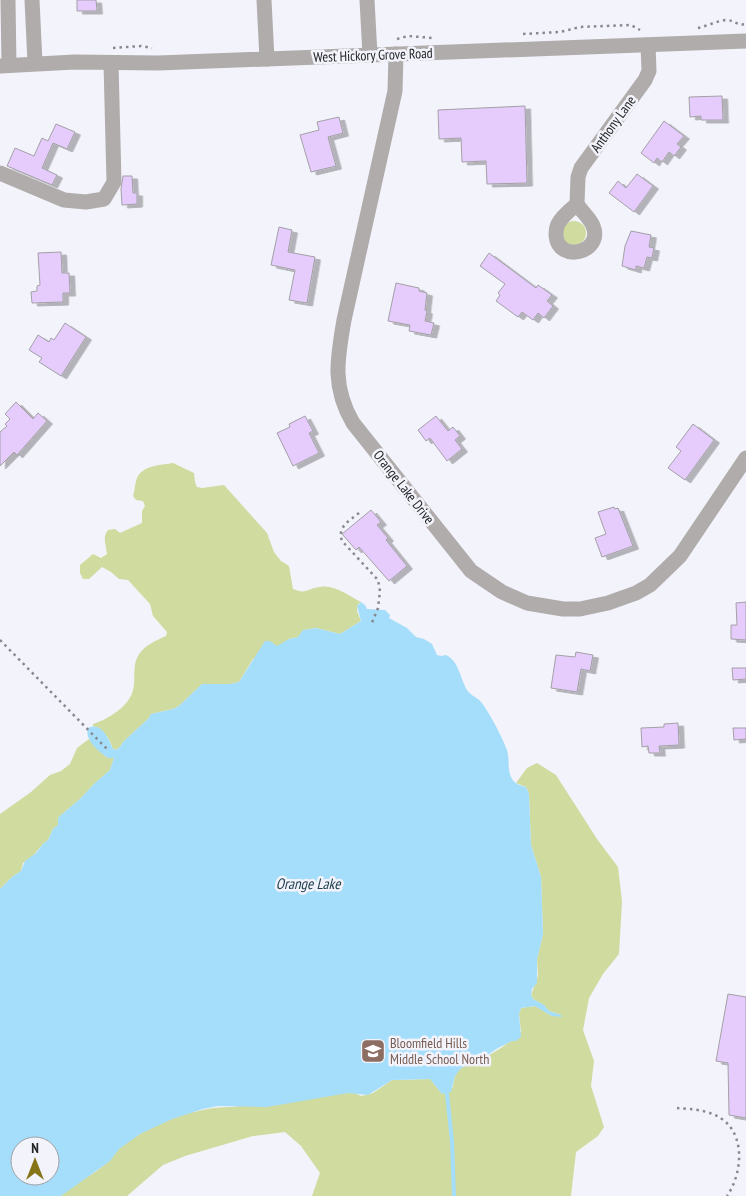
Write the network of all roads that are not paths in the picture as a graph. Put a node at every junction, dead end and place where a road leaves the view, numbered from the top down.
1 (8, 0) edge
2 (32, 0) edge
3 (264, 0) edge
4 (367, 0) edge
5 (746, 41) edge
6 (648, 45) junction
7 (395, 47) junction
8 (370, 55) junction
9 (266, 59) junction
10 (35, 63) junction
11 (110, 63) junction
12 (4, 65) edge
13 (0, 173) edge
14 (576, 204) dead end
15 (746, 458) edge

1 - 12 street
2 - 10 street
3 - 9 street
4 - 8 street
5 - 6 street, West Hickory Grove Road
6 - 7 street, West Hickory Grove Road
6 - 14 street, Anthony Lane
7 - 8 street, West Hickory Grove Road
7 - 15 street, Orange Lake Drive
8 - 9 street, West Hickory Grove Road
9 - 11 street, West Hickory Grove Road
10 - 11 street, West Hickory Grove Road
10 - 12 street, West Hickory Grove Road
11 - 13 street

